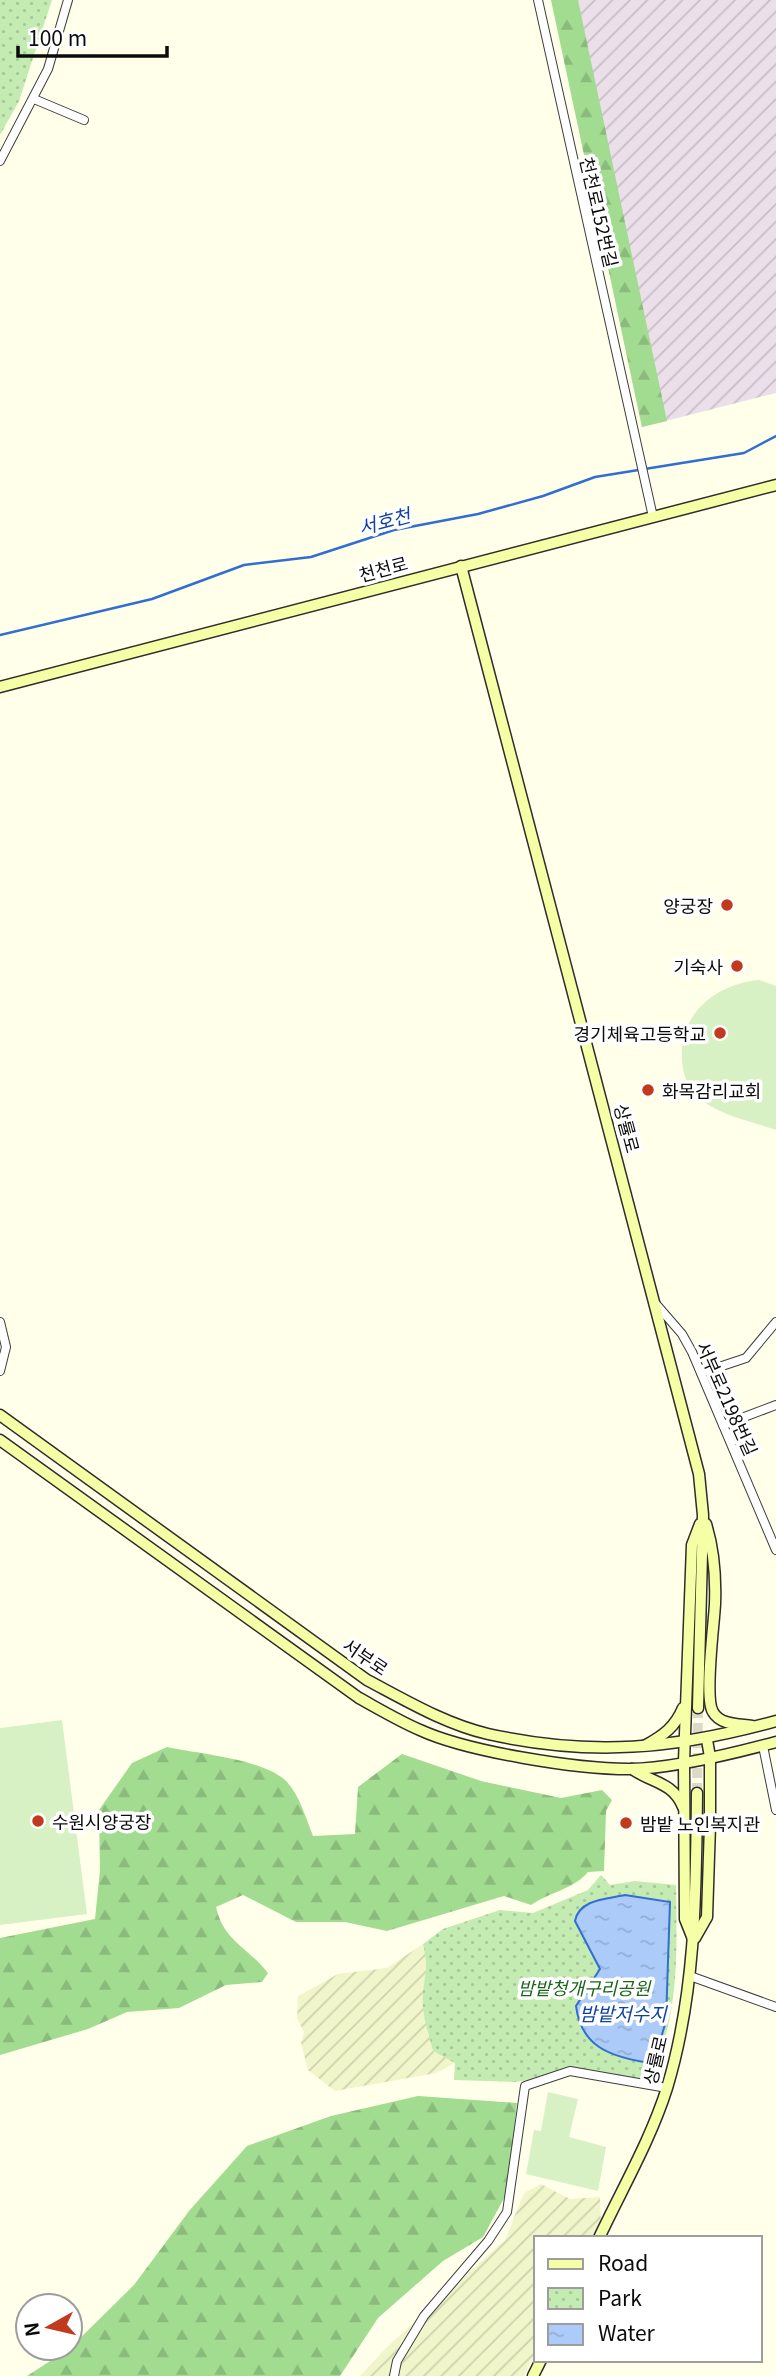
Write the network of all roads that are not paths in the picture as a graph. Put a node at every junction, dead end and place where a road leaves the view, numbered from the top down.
1 (68, 0) edge
2 (538, 0) edge
3 (34, 99) junction
4 (85, 120) dead end
5 (0, 161) edge
6 (776, 485) edge
7 (653, 517) junction
8 (461, 566) junction
9 (0, 687) edge
10 (656, 1304) junction
11 (0, 1322) edge
12 (776, 1322) edge
13 (0, 1371) edge
14 (701, 1373) junction
15 (776, 1405) edge
16 (0, 1415) edge
17 (723, 1425) junction
18 (0, 1440) edge
19 (703, 1515) junction
20 (776, 1550) edge
21 (686, 1702) junction
22 (698, 1708) tunnel mouth
23 (776, 1721) edge
24 (758, 1726) junction
25 (707, 1740) junction
26 (776, 1742) edge
27 (685, 1744) junction
28 (762, 1746) junction
29 (641, 1748) junction
30 (710, 1757) junction
31 (684, 1761) junction
32 (632, 1769) junction
33 (697, 1793) tunnel mouth
34 (776, 1810) edge
35 (685, 1814) junction
36 (694, 1941) junction
37 (690, 1976) junction
38 (776, 2007) edge
39 (667, 2088) junction
40 (600, 2236) edge
41 (394, 2376) edge

1 - 3 street
2 - 7 street, 천천로152번길
3 - 4 street
3 - 5 street
6 - 7 main road, 천천로
7 - 8 main road, 천천로
8 - 9 main road, 천천로
8 - 10 main road, 상률로
10 - 14 street, 서부로2198번길
10 - 19 main road, 상률로
11 - 13 street
12 - 14 street
14 - 17 street, 서부로2198번길
15 - 17 street
16 - 29 main road, 서부로
17 - 20 street, 서부로2198번길
18 - 32 main road
19 - 21 main road
19 - 22 main road, 상률로
19 - 24 main road
21 - 27 main road
21 - 29 main road
23 - 24 main road, 서부로
24 - 25 main road, 서부로
25 - 27 main road, 서부로
25 - 30 main road
26 - 28 main road
27 - 29 main road, 서부로
27 - 31 main road
28 - 30 main road
28 - 34 street
30 - 31 main road
30 - 36 main road
31 - 32 main road
31 - 35 main road
32 - 35 main road
33 - 36 main road, 상률로
35 - 36 main road
36 - 37 main road, 상률로
37 - 38 street
37 - 39 main road, 상률로
39 - 40 main road, 상률로
39 - 41 street

